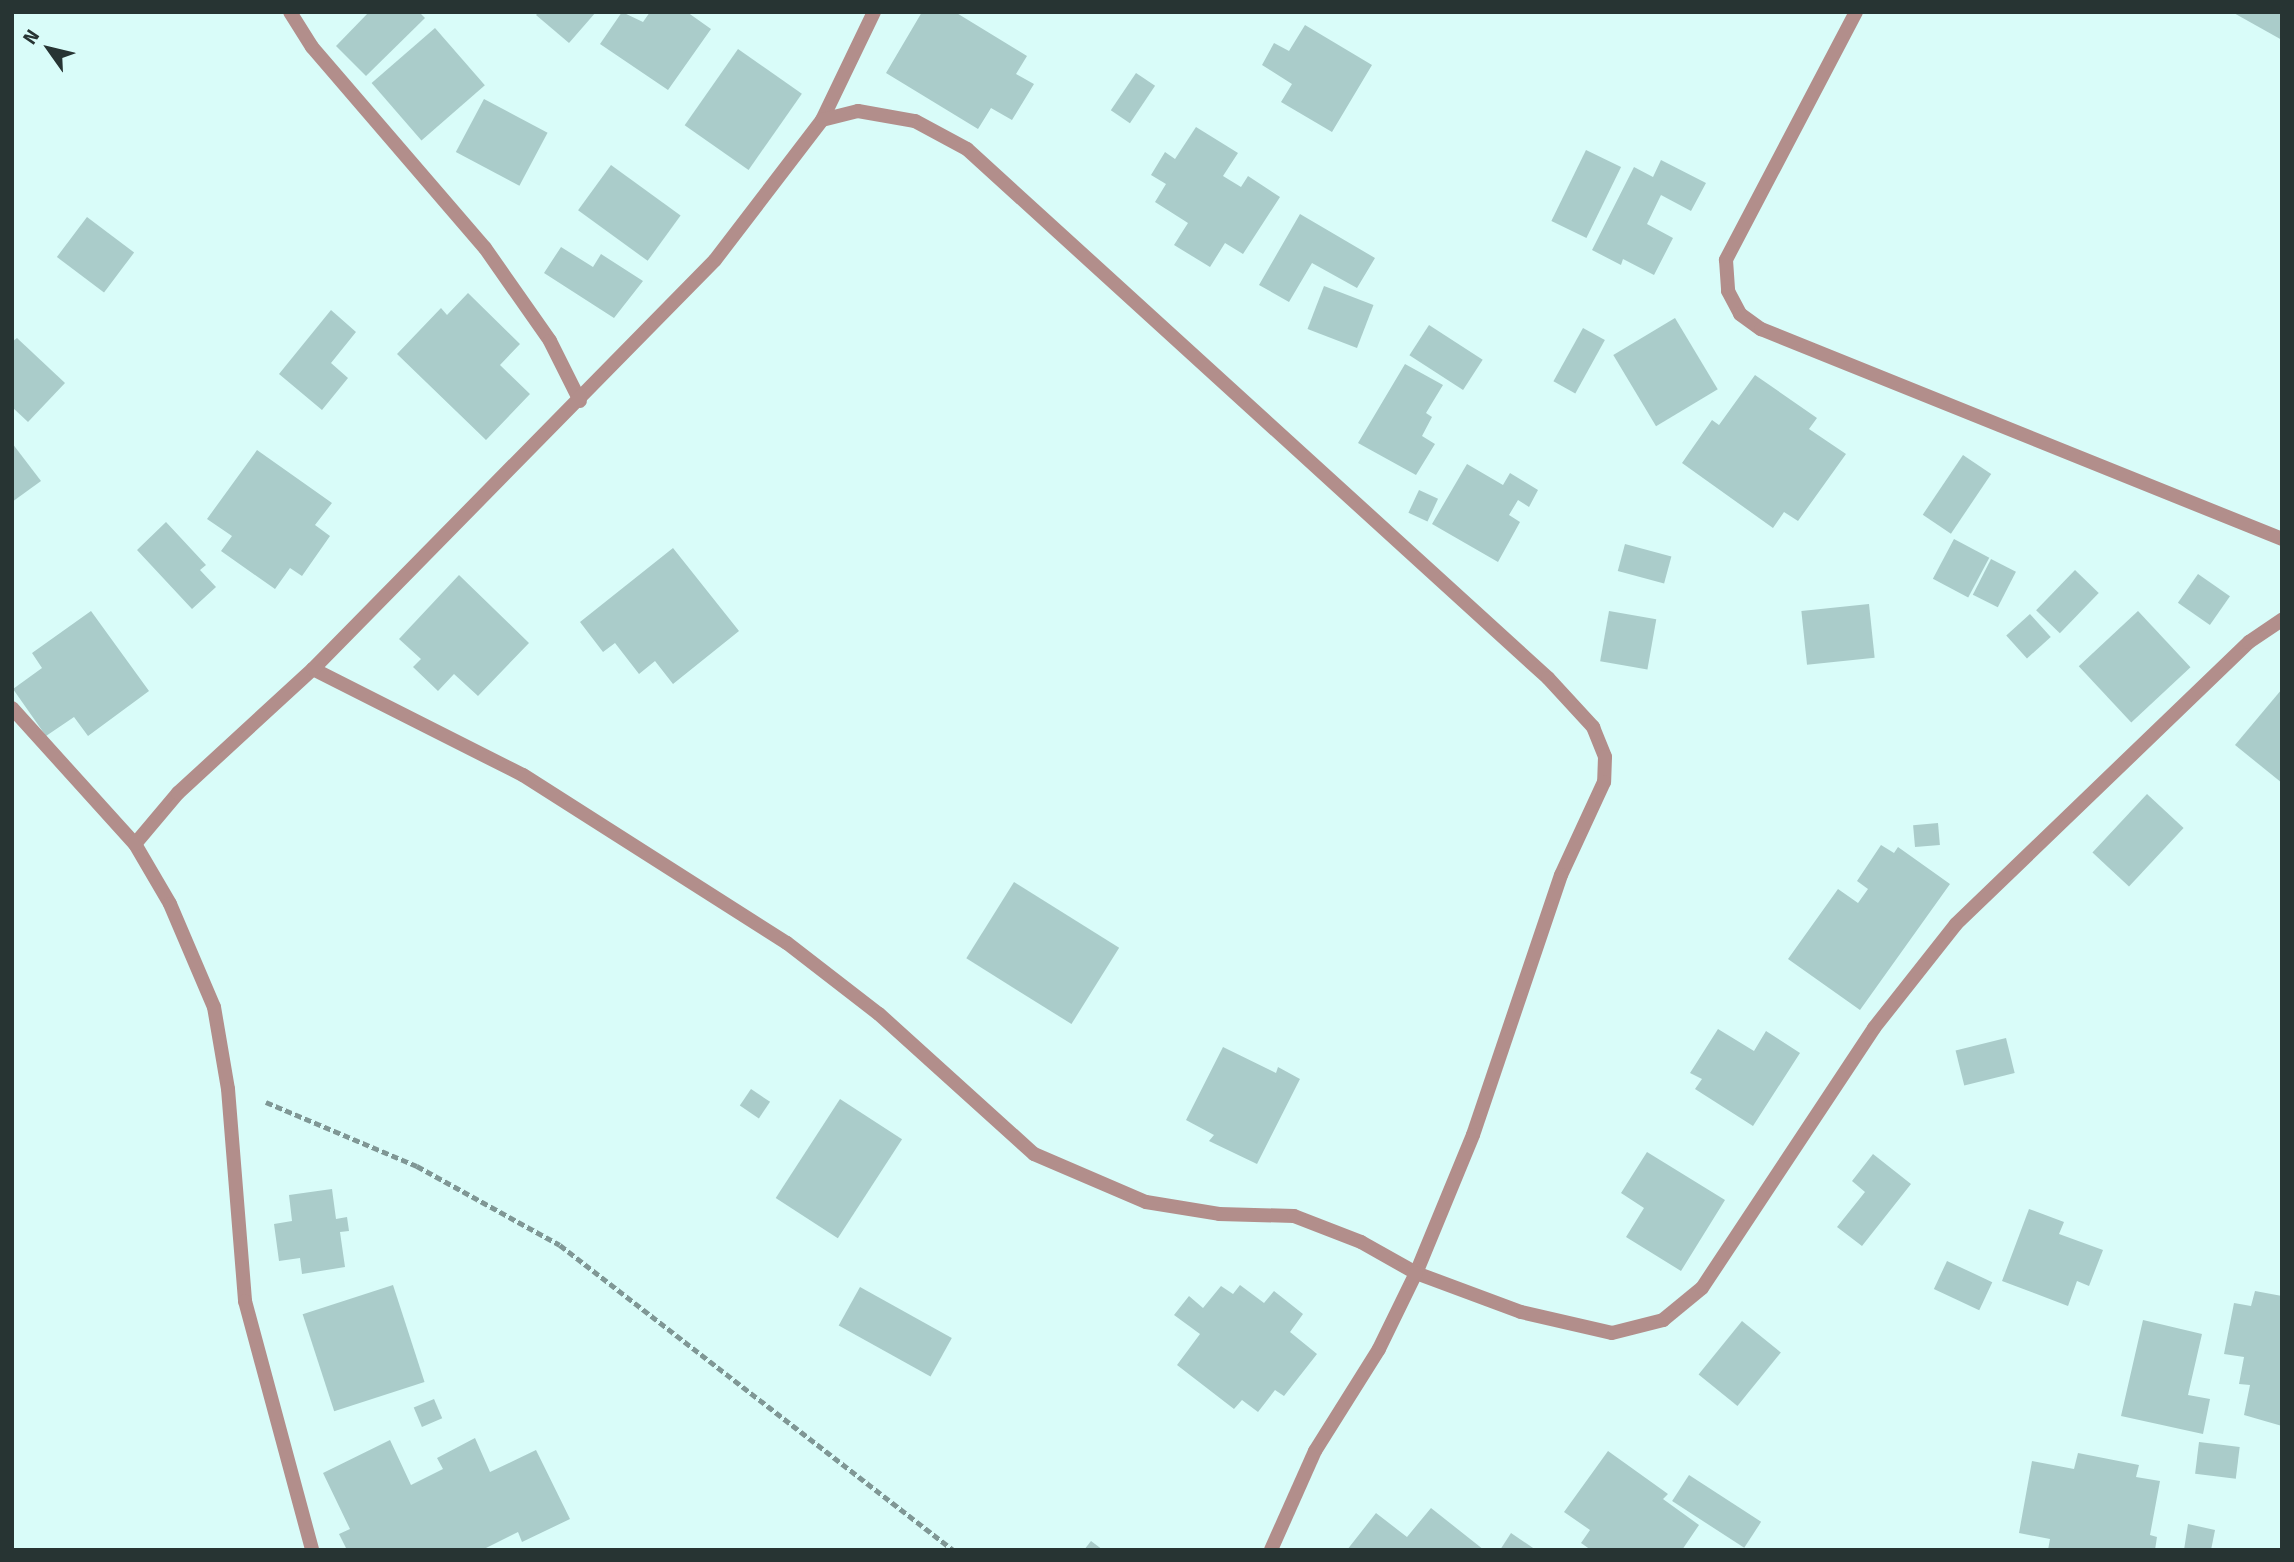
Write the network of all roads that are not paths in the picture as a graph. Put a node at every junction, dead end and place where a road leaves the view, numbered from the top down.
1 (290, 12) edge
2 (874, 12) edge
3 (1856, 12) edge
4 (822, 120) junction
5 (580, 401) junction
6 (2282, 538) edge
7 (2282, 620) edge
8 (313, 669) junction
9 (12, 708) edge
10 (135, 844) junction
11 (1416, 1273) junction
12 (312, 1550) edge
13 (1271, 1550) edge

1 - 5 street
2 - 4 street
3 - 6 street
4 - 5 street
4 - 11 street
5 - 8 street
7 - 11 street
8 - 10 street
8 - 11 street
9 - 10 street
10 - 12 street
11 - 13 street

